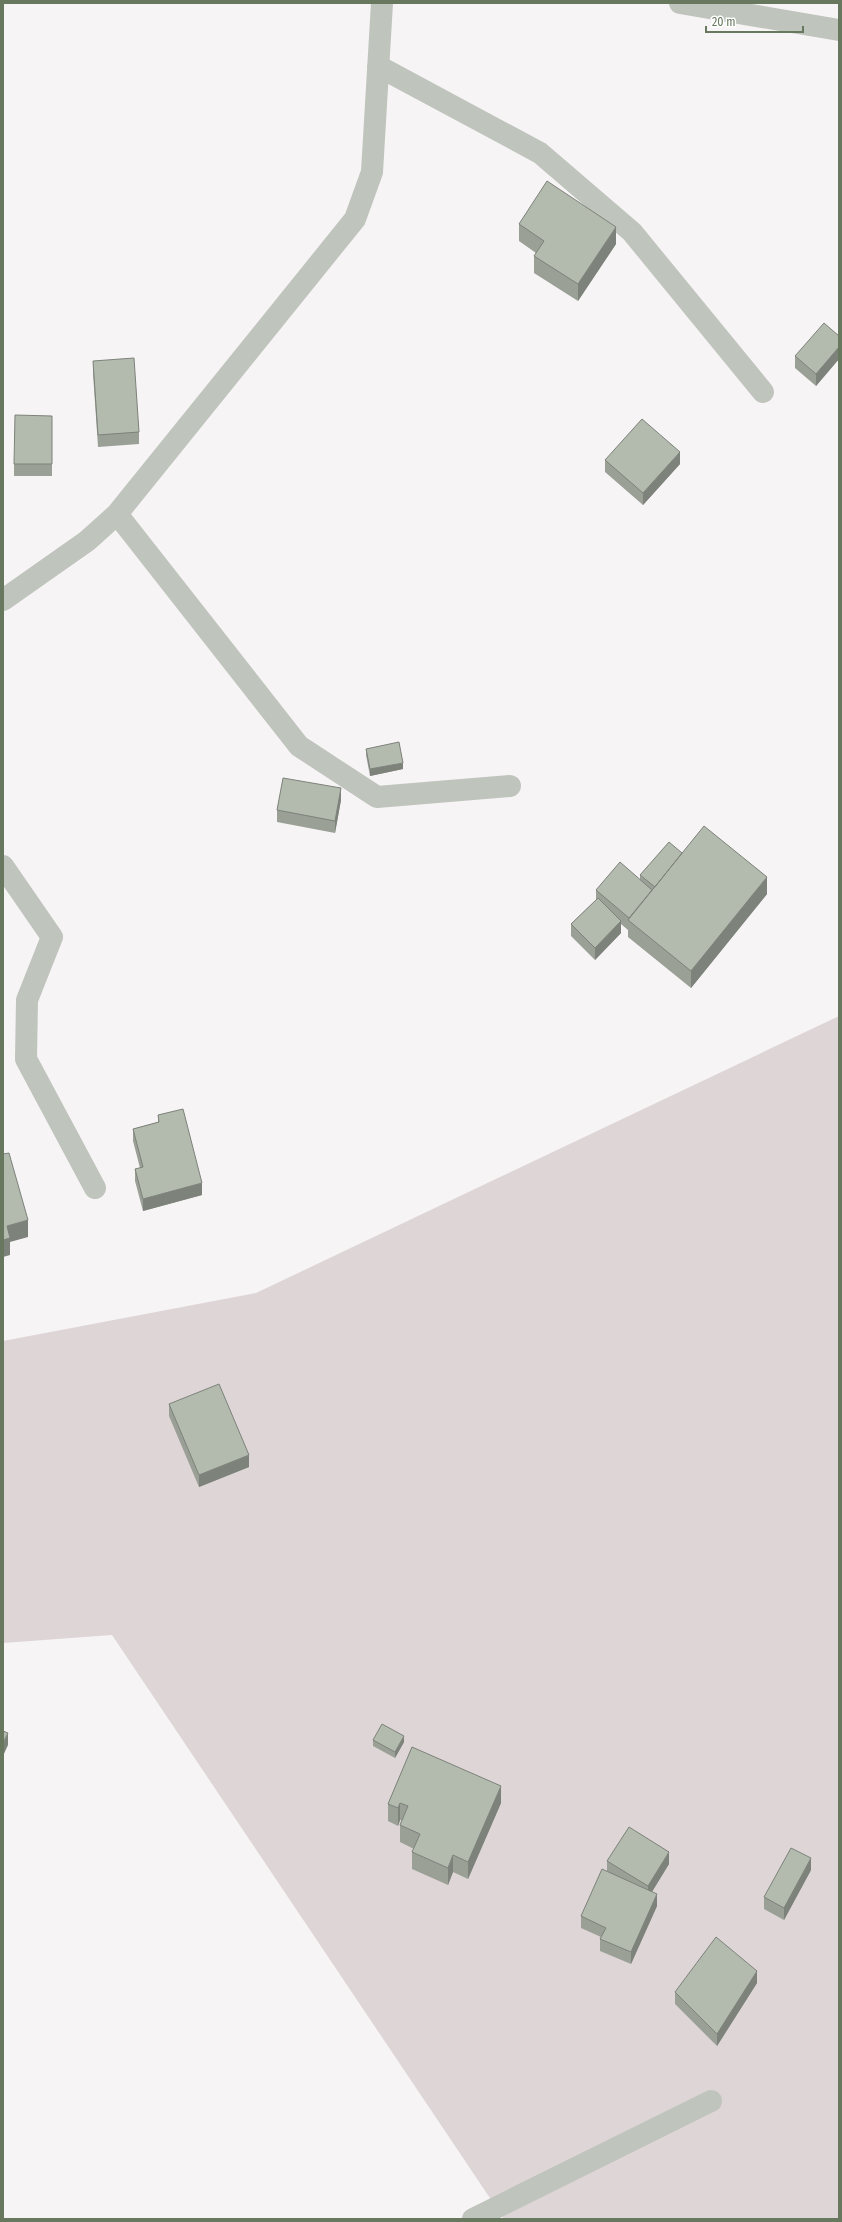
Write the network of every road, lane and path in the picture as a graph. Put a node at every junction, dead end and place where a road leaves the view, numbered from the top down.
1 (382, 3) edge
2 (680, 3) edge
3 (775, 11) edge
4 (839, 30) edge
5 (378, 66) junction
6 (763, 392) dead end
7 (117, 514) junction
8 (3, 600) edge
9 (510, 786) dead end
10 (3, 866) edge
11 (95, 1188) dead end
12 (711, 2101) dead end
13 (473, 2219) edge

1 - 5 street
2 - 3 street
3 - 4 street
5 - 6 street
5 - 7 street
7 - 8 street
7 - 9 street
10 - 11 street
12 - 13 street

